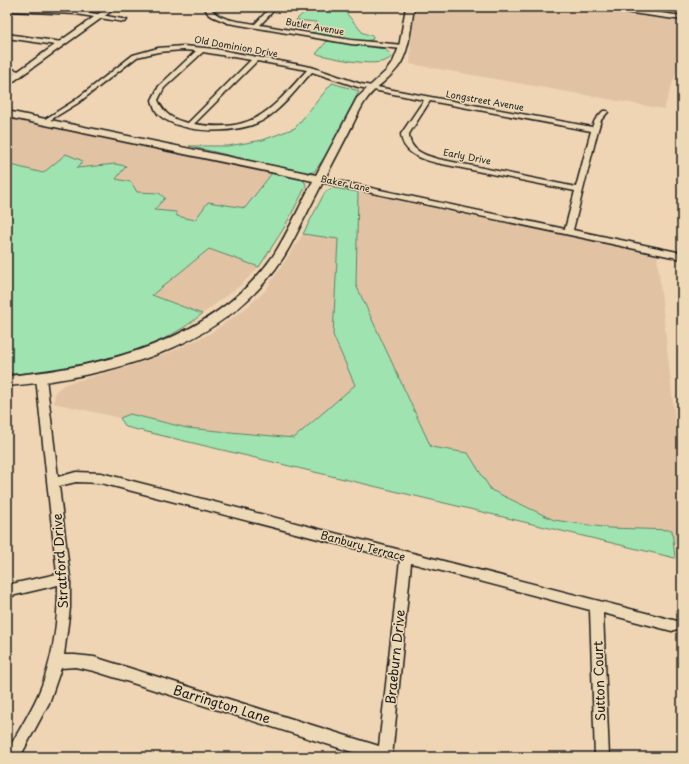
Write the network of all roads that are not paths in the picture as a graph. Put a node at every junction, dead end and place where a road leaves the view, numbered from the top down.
1 (112, 7) edge
2 (206, 7) edge
3 (274, 7) edge
4 (410, 7) edge
5 (603, 7) edge
6 (7, 9) edge
7 (100, 16) junction
8 (682, 18) edge
9 (124, 20) dead end
10 (256, 26) junction
11 (7, 36) edge
12 (62, 44) junction
13 (402, 47) junction
14 (202, 50) junction
15 (254, 59) junction
16 (311, 69) junction
17 (7, 70) edge
18 (21, 73) junction
19 (7, 83) edge
20 (371, 88) junction
21 (428, 99) junction
22 (605, 112) dead end
23 (7, 114) edge
24 (45, 122) junction
25 (190, 125) junction
26 (595, 130) junction
27 (319, 179) junction
28 (580, 190) junction
29 (569, 231) junction
30 (682, 256) edge
31 (40, 378) junction
32 (7, 381) edge
33 (53, 483) junction
34 (406, 557) junction
35 (64, 578) junction
36 (7, 592) edge
37 (596, 606) junction
38 (672, 625) dead end
39 (56, 662) junction
40 (385, 756) edge
41 (12, 757) edge
42 (602, 757) edge

1 - 7 street
2 - 10 street, Butler Avenue
3 - 10 street
4 - 13 street
5 - 8 street
6 - 7 street
7 - 9 street
7 - 12 street
10 - 13 street, Butler Avenue
11 - 12 street
12 - 18 street
13 - 20 street
14 - 15 street, Old Dominion Drive
14 - 24 street, Old Dominion Drive
14 - 25 street
15 - 16 street, Old Dominion Drive
15 - 25 street
16 - 20 street, Old Dominion Drive
16 - 25 street
17 - 18 street
18 - 19 street
20 - 21 street, Longstreet Avenue
20 - 27 street
21 - 26 street, Longstreet Avenue
21 - 28 street, Early Drive
22 - 26 street
23 - 24 street, Baker Lane
24 - 27 street, Baker Lane
26 - 28 street
27 - 29 street, Baker Lane
27 - 31 street
28 - 29 street
29 - 30 street, Baker Lane
31 - 32 street
31 - 33 street, Stratford Drive
33 - 34 street, Banbury Terrace
33 - 35 street, Stratford Drive
34 - 37 street, Banbury Terrace
34 - 40 street, Braeburn Drive
35 - 36 street
35 - 39 street, Stratford Drive
37 - 38 street, Banbury Terrace
37 - 42 street, Sutton Court
39 - 40 street, Barrington Lane
39 - 41 street, Stratford Drive

